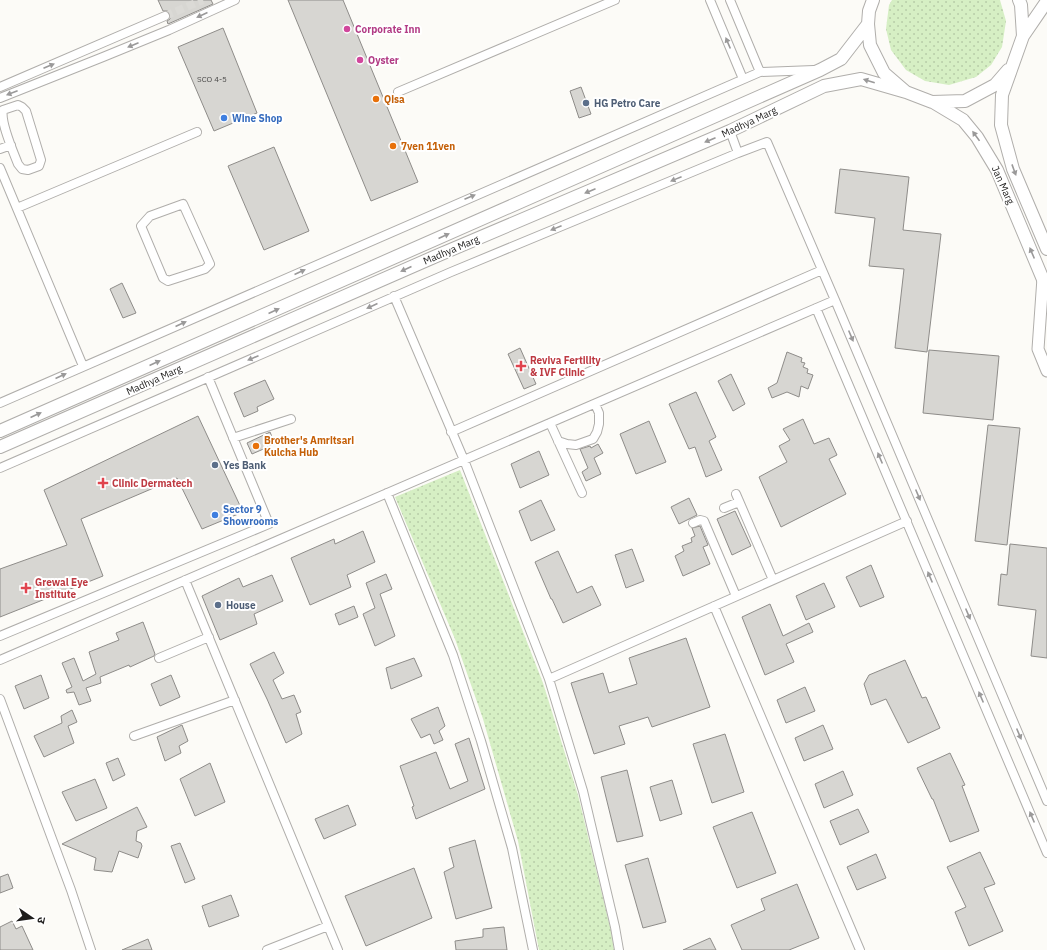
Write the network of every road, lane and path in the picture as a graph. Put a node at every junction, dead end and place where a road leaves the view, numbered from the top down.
1 (235, 0) edge
2 (615, 0) edge
3 (710, 0) edge
4 (730, 0) edge
5 (873, 0) edge
6 (1019, 0) edge
7 (1047, 1) edge
8 (165, 16) tunnel mouth
9 (868, 24) junction
10 (1023, 36) junction
11 (1013, 65) junction
12 (820, 70) junction
13 (760, 72) junction
14 (743, 79) junction
15 (0, 87) edge
16 (398, 92) dead end
17 (906, 92) junction
18 (0, 98) edge
19 (932, 102) junction
20 (730, 131) junction
21 (197, 132) dead end
22 (11, 145) junction
23 (0, 149) edge
24 (738, 153) junction
25 (0, 168) edge
26 (183, 204) joint
27 (17, 208) junction
28 (1047, 249) edge
29 (822, 270) junction
30 (1045, 284) edge
31 (394, 296) junction
32 (835, 300) junction
33 (816, 308) junction
34 (83, 366) junction
35 (1047, 370) edge
36 (208, 378) junction
37 (0, 403) edge
38 (595, 404) junction
39 (291, 419) dead end
40 (550, 423) junction
41 (0, 431) edge
42 (451, 432) junction
43 (233, 438) junction
44 (558, 441) junction
45 (0, 448) edge
46 (464, 460) junction
47 (0, 468) edge
48 (387, 493) junction
49 (582, 493) dead end
50 (724, 508) dead end
51 (907, 521) junction
52 (693, 523) dead end
53 (185, 580) junction
54 (773, 580) junction
55 (736, 596) junction
56 (714, 606) junction
57 (0, 636) edge
58 (209, 637) junction
59 (159, 658) dead end
60 (0, 660) edge
61 (549, 679) junction
62 (0, 699) edge
63 (235, 700) junction
64 (134, 736) dead end
65 (1047, 801) edge
66 (1047, 853) edge
67 (328, 926) junction
68 (91, 950) edge
69 (267, 950) edge
70 (338, 950) edge
71 (533, 950) edge
72 (619, 950) edge
73 (860, 950) edge

1 -> 18 street
2 - 16 street
14 -> 3 street
4 - 13 street
5 - 9 main road
6 - 10 main road
7 - 10 main road
15 -> 8 street
9 - 12 main road, Madhya Marg
9 - 17 main road
10 - 11 main road, Jan Marg
11 - 19 main road
11 -> 28 main road, Jan Marg
12 - 13 street
41 -> 12 main road, Madhya Marg
13 - 14 street
34 -> 14 street
17 - 19 main road
17 -> 20 main road, Madhya Marg
30 -> 19 main road, Jan Marg
20 - 24 street
20 -> 45 main road, Madhya Marg
21 - 27 street
22 - 22 street
22 - 23 street
24 - 29 street
24 -> 31 street
25 - 27 street
26 - 26 street
27 - 34 street
29 - 32 street
29 - 42 street
30 - 35 street
31 -> 36 street
31 - 42 street
32 - 33 street
32 -> 65 street
33 - 38 street
51 -> 33 street
37 -> 34 street
36 - 43 street
36 - 47 street
38 - 40 street
38 - 44 street
39 - 43 street
40 - 44 street
40 - 46 street
42 - 46 street
43 - 57 street
44 - 49 street
46 - 48 street
46 - 61 street
48 - 53 street
48 - 71 street
50 - 54 street
51 - 54 street
66 -> 51 street
52 - 55 street
53 - 58 street
53 - 60 street
54 - 55 street
55 - 56 street
56 - 61 street
56 - 73 street
58 - 59 street
58 - 63 street
61 - 72 street
62 - 68 street
63 - 64 street
63 - 67 street
67 - 69 street
67 - 70 street

